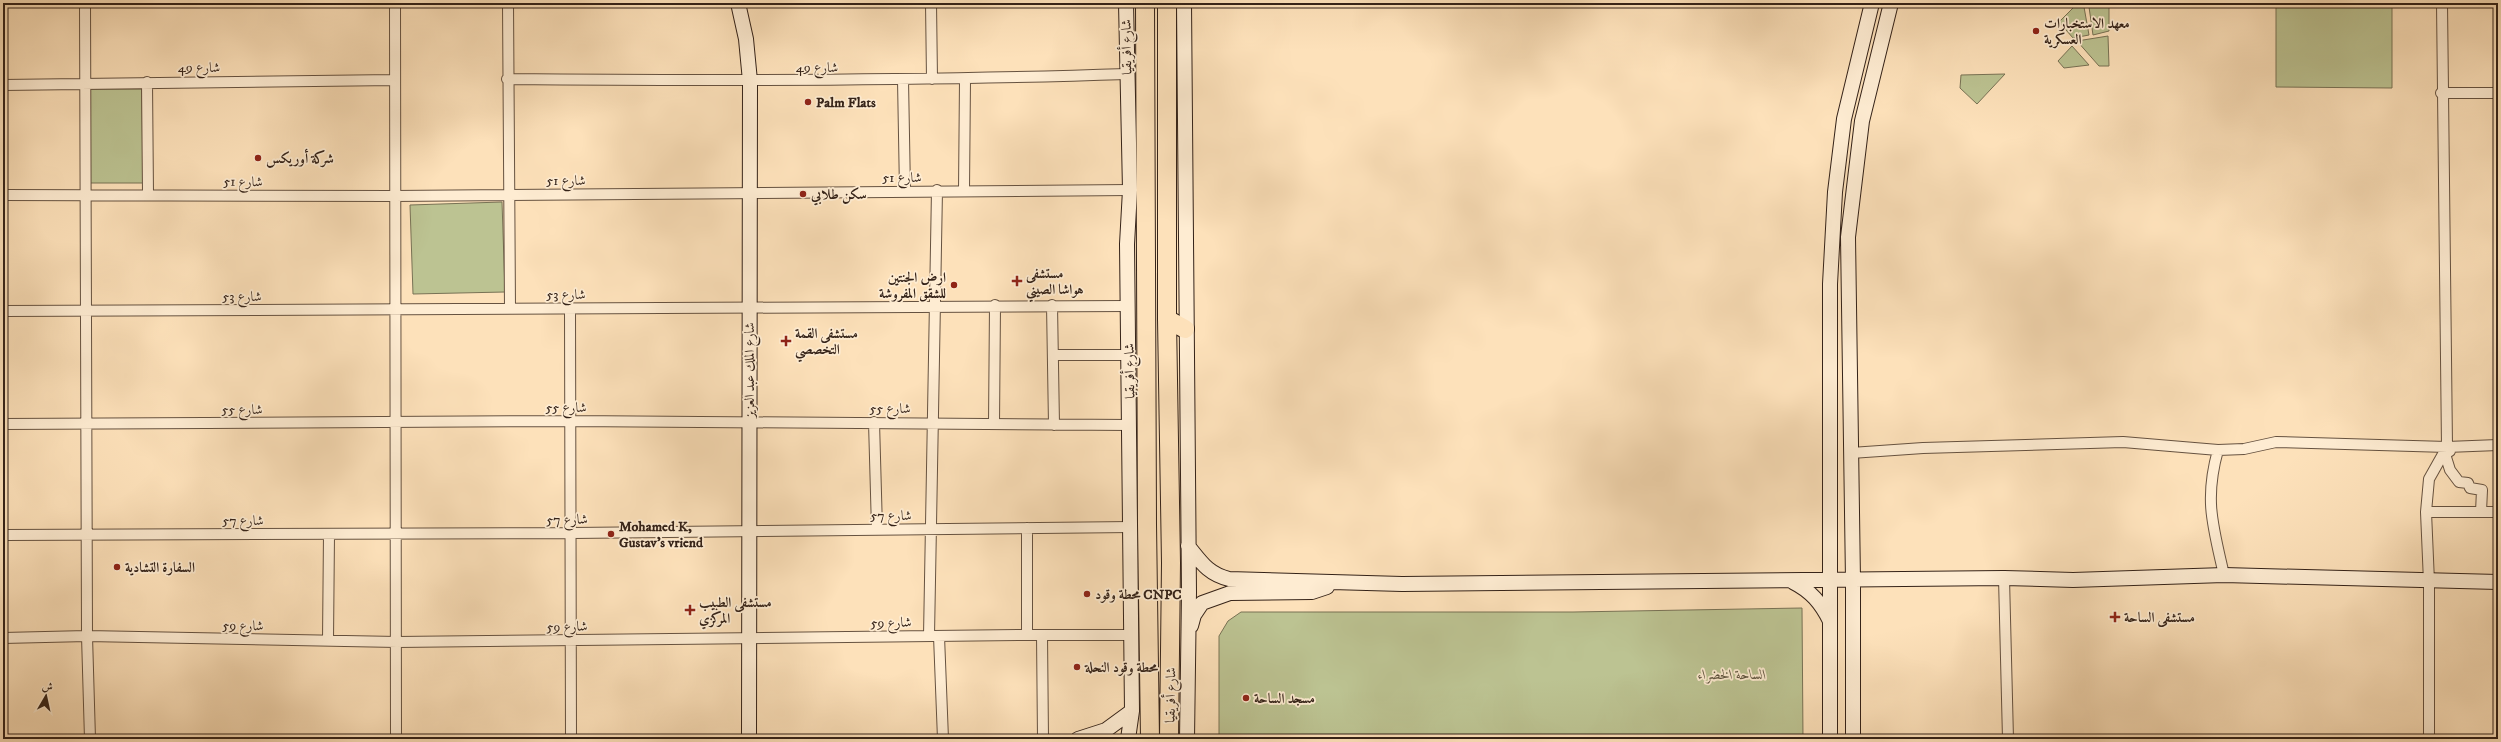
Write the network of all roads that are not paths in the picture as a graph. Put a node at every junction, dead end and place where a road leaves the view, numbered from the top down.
1 (85, 3) edge
2 (395, 3) edge
3 (508, 3) edge
4 (738, 3) edge
5 (932, 3) edge
6 (1126, 3) edge
7 (1145, 3) edge
8 (1167, 3) edge
9 (1184, 3) edge
10 (1872, 3) edge
11 (1891, 3) edge
12 (2442, 3) edge
13 (1127, 74) junction
14 (507, 79) junction
15 (932, 79) junction
16 (394, 80) junction
17 (904, 80) junction
18 (965, 80) junction
19 (750, 81) junction
20 (147, 82) junction
21 (86, 83) junction
22 (3, 85) edge
23 (1849, 92) junction
24 (2441, 93) junction
25 (2498, 93) edge
26 (1867, 96) junction
27 (1168, 124) junction
28 (1146, 126) junction
29 (937, 190) junction
30 (964, 190) junction
31 (1130, 190) junction
32 (905, 191) junction
33 (751, 192) junction
34 (148, 194) junction
35 (509, 194) junction
36 (3, 195) edge
37 (86, 195) junction
38 (394, 196) junction
39 (1830, 284) junction
40 (1848, 285) junction
41 (1052, 305) junction
42 (933, 306) junction
43 (995, 306) junction
44 (1128, 306) junction
45 (749, 307) junction
46 (510, 308) junction
47 (570, 309) junction
48 (87, 310) junction
49 (396, 310) junction
50 (3, 311) edge
51 (1168, 319) junction
52 (1186, 329) junction
53 (1053, 355) junction
54 (1129, 355) junction
55 (572, 421) junction
56 (749, 422) junction
57 (874, 422) junction
58 (397, 423) junction
59 (933, 423) junction
60 (3, 424) edge
61 (88, 424) junction
62 (994, 424) junction
63 (1054, 425) junction
64 (1130, 425) junction
65 (2465, 445) junction
66 (2498, 445) edge
67 (2447, 447) junction
68 (2218, 450) junction
69 (1851, 453) junction
70 (2426, 512) junction
71 (2481, 512) junction
72 (2498, 512) edge
73 (1130, 527) junction
74 (1027, 528) junction
75 (749, 529) junction
76 (877, 529) junction
77 (930, 529) junction
78 (572, 533) junction
79 (329, 534) junction
80 (396, 534) junction
81 (3, 535) edge
82 (88, 535) junction
83 (1188, 546) junction
84 (2224, 575) junction
85 (2004, 578) junction
86 (1791, 581) junction
87 (1831, 581) junction
88 (1853, 581) junction
89 (2429, 582) junction
90 (2498, 582) edge
91 (1339, 584) junction
92 (1831, 624) junction
93 (1027, 634) junction
94 (1042, 635) junction
95 (1131, 635) junction
96 (87, 636) junction
97 (934, 636) junction
98 (3, 638) edge
99 (748, 638) junction
100 (1188, 639) junction
101 (328, 640) junction
102 (572, 640) junction
103 (397, 642) junction
104 (1132, 712) junction
105 (90, 739) edge
106 (396, 739) edge
107 (571, 739) edge
108 (749, 739) edge
109 (943, 739) edge
110 (1043, 739) edge
111 (1078, 739) edge
112 (1128, 739) edge
113 (1150, 739) edge
114 (1169, 739) edge
115 (1187, 739) edge
116 (1830, 739) edge
117 (1853, 739) edge
118 (2008, 739) edge
119 (2429, 739) edge

1 - 21 street
2 - 16 street
3 - 14 street
4 - 19 street, شارع الملك عبد العزيز
5 - 15 street
6 - 13 street, شارع أفريقيا
7 - 28 highway, شارع أفريقيا
8 - 27 highway, شارع أفريقيا
9 - 52 street, شارع أفريقيا
10 - 23 street
11 - 26 street
12 - 24 street
13 - 18 street, شارع 49
13 - 31 street, شارع أفريقيا
14 - 19 street, شارع 49
14 - 35 street
15 - 17 street, شارع 49
15 - 18 street, شارع 49
16 - 20 street, شارع 49
16 - 38 street
17 - 19 street, شارع 49
17 - 32 street
18 - 30 street
19 - 33 street, شارع الملك عبد العزيز
20 - 21 street, شارع 49
20 - 34 street
21 - 22 street, شارع 49
21 - 37 street
23 - 26 street
23 - 39 street
24 - 25 street
24 - 67 street
26 - 40 street
27 - 28 highway
27 - 51 highway, شارع أفريقيا
28 - 113 highway, شارع أفريقيا
29 - 30 street, شارع 51
29 - 32 street, شارع 51
29 - 42 street
30 - 31 street, شارع 51
31 - 44 street, شارع أفريقيا
32 - 33 street, شارع 51
33 - 35 street, شارع 51
33 - 45 street, شارع الملك عبد العزيز
34 - 37 street, شارع 51
34 - 38 street, شارع 51
35 - 38 street, شارع 51
35 - 46 street
36 - 37 street, شارع 51
37 - 48 street
38 - 49 street
39 - 40 street
39 - 87 street
40 - 69 street
41 - 43 street, شارع 53
41 - 44 street, شارع 53
41 - 53 street
42 - 43 street, شارع 53
42 - 45 street, شارع 53
42 - 59 street
43 - 62 street
44 - 54 street, شارع أفريقيا
45 - 47 street, شارع 53
45 - 56 street, شارع الملك عبد العزيز
46 - 47 street, شارع 53
46 - 49 street, شارع 53
47 - 55 street
48 - 49 street, شارع 53
48 - 50 street, شارع 53
48 - 61 street
49 - 58 street
51 - 52 highway
51 - 114 highway, شارع أفريقيا
52 - 83 street, شارع أفريقيا
53 - 54 street
53 - 63 street
54 - 64 street, شارع أفريقيا
55 - 56 street, شارع 55
55 - 58 street, شارع 55
55 - 78 street
56 - 57 street, شارع 55
56 - 75 street, شارع الملك عبد العزيز
57 - 59 street, شارع 55
57 - 76 street
58 - 61 street, شارع 55
58 - 80 street
59 - 62 street, شارع 55
59 - 77 street
60 - 61 street, شارع 55
61 - 82 street
62 - 63 street, شارع 55
63 - 64 street, شارع 55
64 - 73 street, شارع أفريقيا
65 - 66 street
65 - 67 street
65 - 71 street
67 - 68 street
67 - 70 street
68 - 69 street
68 - 84 street
69 - 88 street
70 - 71 street
70 - 89 street
71 - 72 street
73 - 74 street, شارع 57
73 - 95 street, شارع أفريقيا
74 - 77 street, شارع 57
74 - 93 street
75 - 76 street, شارع 57
75 - 78 street, شارع 57
75 - 99 street, شارع الملك عبد العزيز
76 - 77 street, شارع 57
77 - 97 street
78 - 80 street, شارع 57
78 - 102 street
79 - 80 street, شارع 57
79 - 82 street, شارع 57
79 - 101 street
80 - 103 street
81 - 82 street, شارع 57
82 - 96 street
83 - 91 street
83 - 100 street, شارع أفريقيا
84 - 85 street
84 - 89 street
85 - 88 street
85 - 118 street
86 - 87 street
86 - 91 street
86 - 92 street
87 - 88 street
87 - 92 street
88 - 117 street
89 - 90 street
89 - 119 street
91 - 100 street
92 - 116 street
93 - 94 street, شارع 59
93 - 97 street, شارع 59
94 - 95 street, شارع 59
94 - 110 street
95 - 104 street, شارع أفريقيا
96 - 98 street, شارع 59
96 - 101 street, شارع 59
96 - 105 street
97 - 99 street, شارع 59
97 - 109 street
99 - 102 street, شارع 59
99 - 108 street, شارع الملك عبد العزيز
100 - 115 street, شارع أفريقيا
101 - 103 street, شارع 59
102 - 103 street, شارع 59
102 - 107 street
103 - 106 street
104 - 111 street
104 - 112 street, شارع أفريقيا

